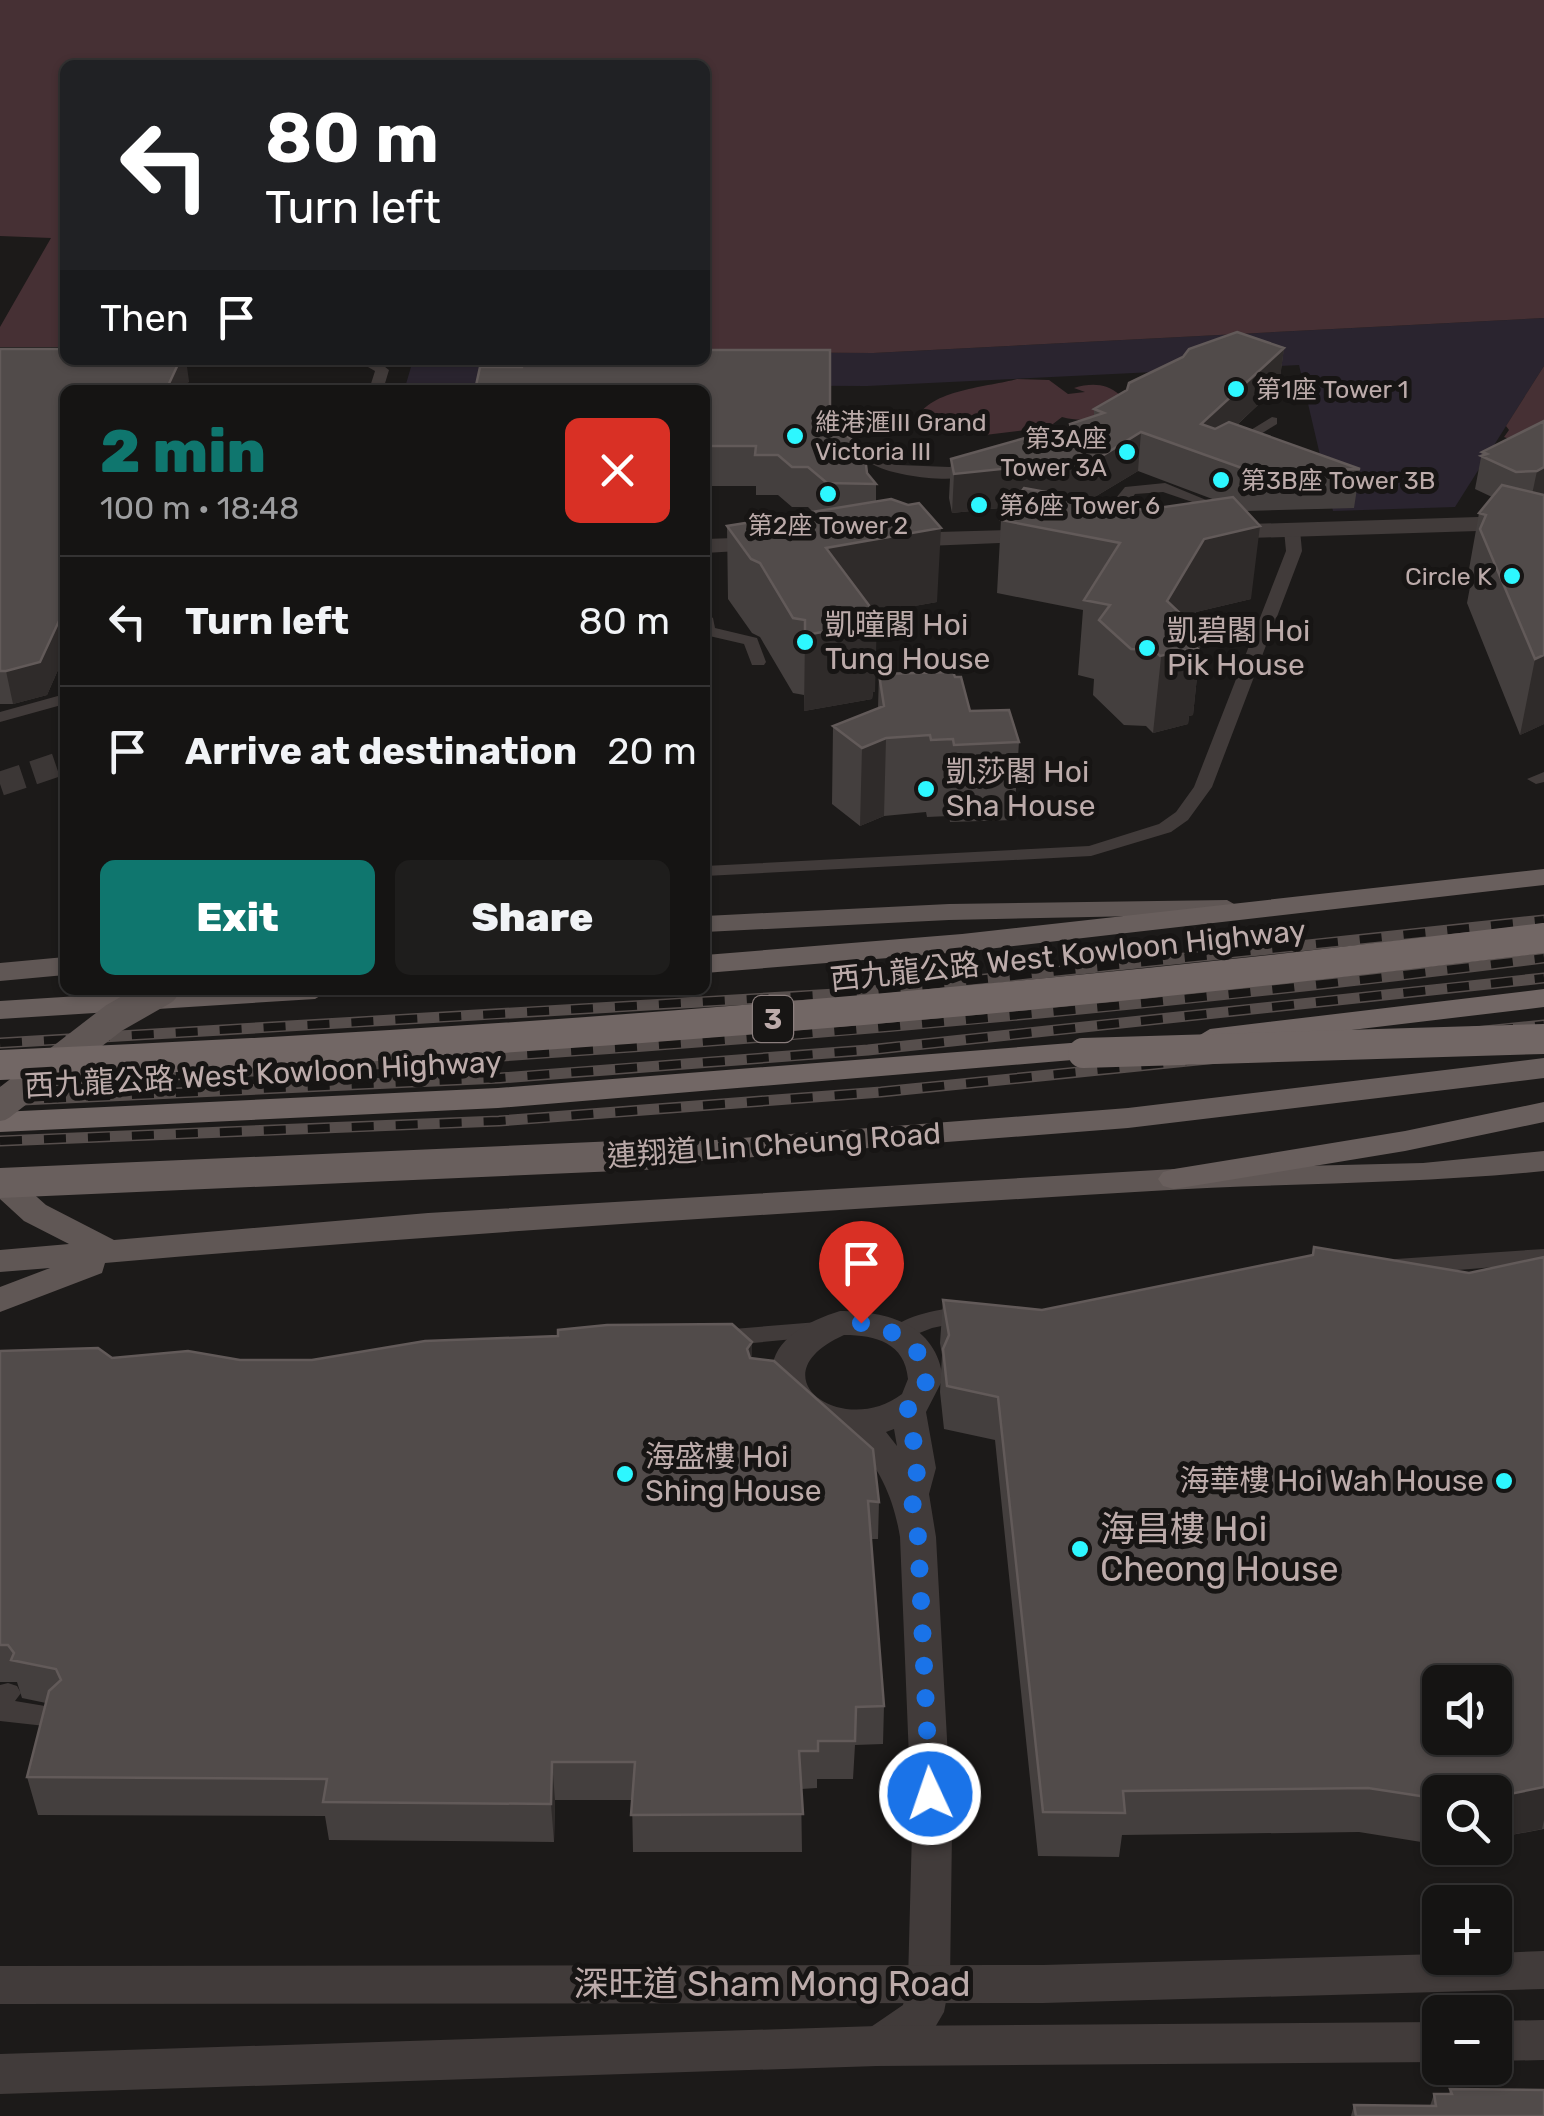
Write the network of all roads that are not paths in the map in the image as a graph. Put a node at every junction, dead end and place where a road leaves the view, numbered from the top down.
1 (372, 365) edge
2 (378, 385) edge
3 (1272, 421) dead end
4 (858, 445) edge
5 (1224, 451) edge
6 (989, 471) edge
7 (1204, 502) edge
8 (1544, 522) edge
9 (1292, 530) junction
10 (1202, 532) edge
11 (1138, 534) joint
12 (1097, 535) edge
13 (1062, 536) edge
14 (875, 541) edge
15 (800, 543) edge
16 (710, 546) edge
17 (710, 631) edge
18 (758, 662) dead end
19 (60, 700) edge
20 (0, 717) edge
21 (710, 870) edge
22 (1544, 876) edge
23 (1279, 907) junction
24 (710, 924) edge
25 (1544, 938) edge
26 (710, 964) edge
27 (60, 966) edge
28 (0, 972) edge
29 (154, 995) edge
30 (236, 995) edge
31 (1544, 998) edge
32 (0, 1010) edge
33 (1544, 1039) edge
34 (1083, 1052) junction
35 (0, 1064) edge
36 (1544, 1068) edge
37 (0, 1106) edge
38 (1544, 1112) edge
39 (0, 1122) edge
40 (1544, 1161) edge
41 (1174, 1178) junction
42 (3, 1186) edge
43 (116, 1255) junction
44 (1544, 1256) edge
45 (0, 1261) edge
46 (1370, 1268) edge
47 (0, 1300) edge
48 (992, 1314) edge
49 (818, 1330) junction
50 (899, 1333) junction
51 (688, 1342) edge
52 (908, 1409) junction
53 (862, 1424) junction
54 (911, 1494) junction
55 (3, 1700) edge
56 (54, 1716) edge
57 (1544, 1970) edge
58 (929, 1981) junction
59 (0, 1985) edge
60 (1544, 2040) edge
61 (1512, 2041) edge
62 (1422, 2042) edge
63 (877, 2046) junction
64 (0, 2074) edge

1 - 2 lane
3 - 5 lane
4 - 6 lane
7 - 11 lane
8 - 9 street
9 - 10 street
9 - 21 lane
11 - 12 street
13 - 14 street
15 - 16 street
17 - 18 lane
19 - 20 lane
22 - 23 highway
23 - 24 main road
23 - 26 highway
25 - 35 highway, 西九龍公路 West Kowloon Highway / 3, bridge
27 - 28 main road
29 - 37 main road, bridge
30 - 32 highway
31 - 34 highway, 西九龍公路 West Kowloon Highway / 3, bridge
33 - 34 highway, bridge
34 - 39 highway, 西九龍公路 West Kowloon Highway / 3
36 - 42 highway, 連翔道 Lin Cheung Road, bridge
38 - 41 highway
40 - 41 main road, 連翔道 Lin Cheung Road
41 - 43 main road, 連翔道 Lin Cheung Road
42 - 43 main road
43 - 45 main road, 連翔道 Lin Cheung Road
43 - 47 main road
44 - 46 lane
48 - 50 lane
49 - 50 street
49 - 51 lane
49 - 53 street
50 - 52 street
52 - 53 street
52 - 54 street
53 - 54 street
54 - 58 street
55 - 56 lane
57 - 58 street, 深旺道 Sham Mong Road
58 - 59 street, 深旺道 Sham Mong Road
58 - 63 street
60 - 61 street
62 - 63 street, 深旺道 Sham Mong Road
63 - 64 street, 深旺道 Sham Mong Road

